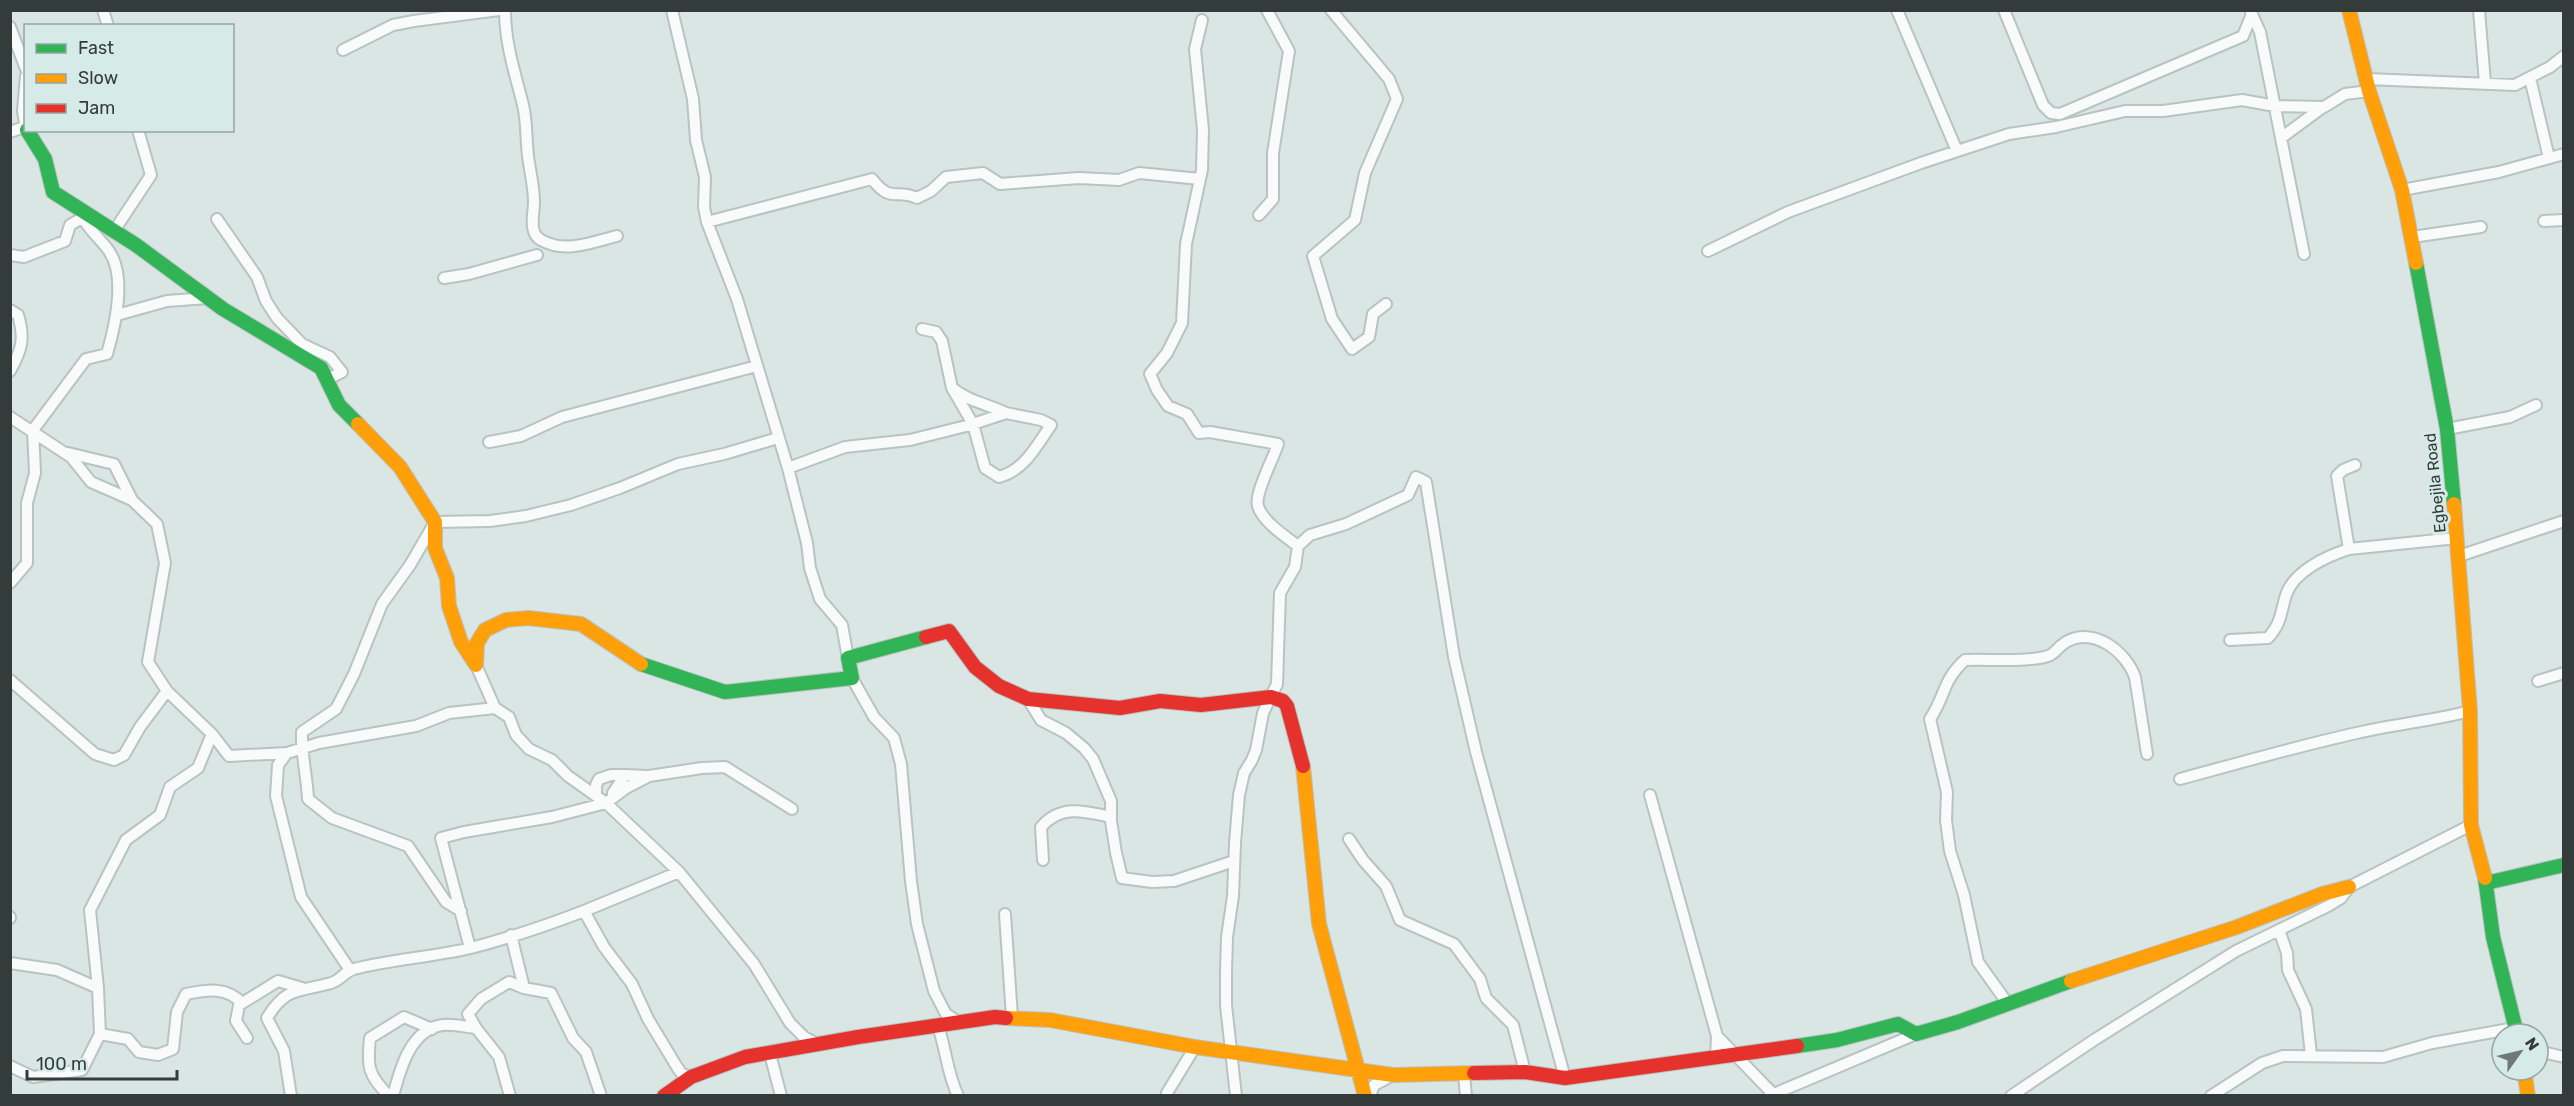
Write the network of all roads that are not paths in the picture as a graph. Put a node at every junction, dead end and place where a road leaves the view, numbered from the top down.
1 (499, 10) edge
2 (505, 10) edge
3 (672, 10) edge
4 (1267, 10) edge
5 (1331, 10) edge
6 (1897, 10) edge
7 (2017, 10) edge
8 (2349, 10) edge
9 (2479, 10) edge
10 (2251, 12) edge
11 (2005, 13) edge
12 (1202, 20) dead end
13 (10, 27) edge
14 (343, 50) dead end
15 (2564, 56) edge
16 (24, 64) edge
17 (2530, 78) junction
18 (2485, 83) junction
19 (2368, 85) junction
20 (2275, 106) junction
21 (2324, 107) junction
22 (29, 132) edge
23 (139, 132) edge
24 (2282, 138) junction
25 (1957, 151) junction
26 (2564, 154) edge
27 (2549, 158) junction
28 (1200, 179) junction
29 (2402, 190) junction
30 (81, 214) junction
31 (1259, 215) dead end
32 (218, 219) dead end
33 (2564, 220) edge
34 (2544, 221) dead end
35 (707, 222) junction
36 (2481, 227) dead end
37 (114, 231) junction
38 (617, 236) dead end
39 (537, 237) junction
40 (2412, 237) junction
41 (561, 246) junction
42 (1708, 251) dead end
43 (2304, 254) dead end
44 (10, 255) edge
45 (537, 255) junction
46 (444, 278) dead end
47 (208, 298) junction
48 (1386, 304) dead end
49 (10, 310) edge
50 (117, 315) junction
51 (922, 329) dead end
52 (757, 366) junction
53 (10, 371) edge
54 (328, 379) junction
55 (952, 388) junction
56 (2536, 405) dead end
57 (1006, 413) junction
58 (10, 417) edge
59 (973, 424) junction
60 (2447, 429) junction
61 (33, 430) junction
62 (778, 438) junction
63 (489, 442) dead end
64 (65, 453) junction
65 (2355, 465) dead end
66 (788, 468) junction
67 (132, 500) junction
68 (2564, 520) edge
69 (435, 522) junction
70 (2457, 538) junction
71 (1298, 546) junction
72 (2349, 549) junction
73 (2459, 556) junction
74 (10, 583) edge
75 (2230, 640) dead end
76 (848, 658) junction
77 (476, 665) junction
78 (2564, 673) edge
79 (852, 678) junction
80 (10, 680) edge
81 (2538, 681) dead end
82 (167, 691) junction
83 (1271, 697) junction
84 (1028, 699) junction
85 (495, 708) junction
86 (2470, 711) junction
87 (212, 734) junction
88 (302, 749) junction
89 (287, 753) junction
90 (2147, 754) dead end
91 (625, 775) junction
92 (649, 776) junction
93 (2180, 779) dead end
94 (1650, 795) dead end
95 (596, 796) junction
96 (606, 803) junction
97 (792, 809) dead end
98 (1111, 817) junction
99 (2471, 825) junction
100 (1349, 839) dead end
101 (1043, 860) dead end
102 (1234, 861) junction
103 (2564, 865) edge
104 (679, 872) junction
105 (2486, 883) junction
106 (2349, 887) junction
107 (461, 911) junction
108 (584, 911) junction
109 (1005, 914) dead end
110 (2279, 930) junction
111 (511, 935) junction
112 (470, 948) junction
113 (10, 963) edge
114 (350, 970) junction
115 (98, 988) junction
116 (302, 988) junction
117 (524, 988) junction
118 (242, 1003) junction
119 (2008, 1004) junction
120 (1012, 1017) junction
121 (957, 1021) junction
122 (2514, 1022) edge
123 (938, 1026) junction
124 (476, 1028) junction
125 (432, 1029) junction
126 (100, 1034) junction
127 (1916, 1034) junction
128 (2490, 1035) edge
129 (1718, 1036) junction
130 (247, 1038) dead end
131 (817, 1044) junction
132 (1195, 1047) junction
133 (1232, 1052) junction
134 (770, 1054) junction
135 (1735, 1054) junction
136 (2311, 1055) junction
137 (1716, 1057) junction
138 (10, 1066) edge
139 (1360, 1071) junction
140 (1525, 1072) junction
141 (1393, 1075) junction
142 (1464, 1075) junction
143 (691, 1077) junction
144 (1565, 1078) junction
145 (2023, 1092) edge
146 (1167, 1093) dead end
147 (291, 1095) edge
148 (391, 1095) edge
149 (510, 1095) edge
150 (601, 1095) edge
151 (664, 1095) edge
152 (781, 1095) edge
153 (958, 1095) edge
154 (1236, 1095) edge
155 (1365, 1095) edge
156 (1370, 1095) edge
157 (1466, 1095) edge
158 (1773, 1095) edge
159 (2011, 1095) edge
160 (2211, 1095) edge

1 - 14 street
2 - 39 street
3 - 35 street
4 - 31 street
5 - 48 street
6 - 25 street
7 - 11 street
8 - 19 street, Egbejila Road
9 - 18 street
10 - 11 street
10 - 20 street
12 - 28 street
13 - 16 street
15 - 17 street
17 - 18 street
17 - 27 street
18 - 19 street
19 - 21 street
19 - 29 street, Egbejila Road
20 - 21 street
20 - 24 street
20 - 25 street
21 - 24 street
22 - 30 street
23 - 37 street
24 - 43 street
25 - 42 street
26 - 27 street
27 - 29 street
28 - 35 street
28 - 71 street
29 - 40 street, Egbejila Road
30 - 37 street
30 - 44 street
30 - 50 street
32 - 54 street
33 - 34 street
35 - 52 street
36 - 40 street
37 - 47 street
38 - 41 street
39 - 41 street
39 - 45 street
40 - 60 street, Egbejila Road
41 - 45 street
45 - 46 street
47 - 50 street
47 - 54 street
49 - 53 street
50 - 61 street
51 - 55 street
52 - 62 street
52 - 63 street
54 - 69 street
55 - 57 street
55 - 59 street
56 - 60 street
57 - 59 street
57 - 59 street
58 - 61 street
59 - 66 street
60 - 70 street, Egbejila Road
61 - 64 street
61 - 74 street
62 - 66 street
62 - 69 street
64 - 67 street
64 - 67 street
65 - 72 street
66 - 76 street
67 - 82 street
68 - 73 street
69 - 77 street
69 - 88 street
70 - 72 street
70 - 73 street, Egbejila Road
71 - 83 street
71 - 144 street
72 - 75 street
73 - 86 street, Egbejila Road
76 - 79 street
76 - 84 street
77 - 79 street
77 - 85 street
78 - 81 street
79 - 121 street
80 - 82 street
82 - 87 street
83 - 84 street
83 - 102 street
83 - 139 street
84 - 98 street
85 - 88 street
85 - 95 street
86 - 93 street
86 - 99 street, Egbejila Road
87 - 89 street
87 - 115 street
88 - 89 street
88 - 107 street
89 - 114 street
90 - 119 street
91 - 92 street
91 - 95 street
91 - 96 street
92 - 96 street
92 - 97 street
94 - 129 street
95 - 96 street
96 - 104 street
96 - 107 street
98 - 101 street
98 - 102 street
99 - 105 street, Egbejila Road
99 - 106 street
100 - 140 street
102 - 133 street
103 - 105 street
104 - 108 street
104 - 131 street
105 - 122 street, Egbejila Road
106 - 110 street
106 - 119 street
107 - 112 street
108 - 111 street
108 - 143 street
109 - 120 street
110 - 136 street
110 - 145 street
111 - 112 street
111 - 117 street
112 - 114 street
113 - 115 street
114 - 116 street
115 - 126 street
116 - 118 street
116 - 147 street
117 - 124 street
117 - 150 street
118 - 126 street
118 - 130 street
119 - 127 street
120 - 121 street
120 - 132 street
121 - 123 street
123 - 131 street
123 - 153 street
124 - 125 street
124 - 149 street
125 - 148 street
125 - 148 street
126 - 138 street
127 - 135 street
127 - 158 street
128 - 136 street
129 - 135 street
129 - 137 street
131 - 134 street
132 - 133 street
132 - 146 street
133 - 139 street
133 - 154 street
134 - 143 street
134 - 152 street
135 - 137 street
135 - 158 street
136 - 160 street
137 - 144 street
139 - 141 street
139 - 155 street
140 - 142 street
140 - 144 street
141 - 142 street
141 - 156 street
142 - 157 street
143 - 151 street
145 - 159 street

